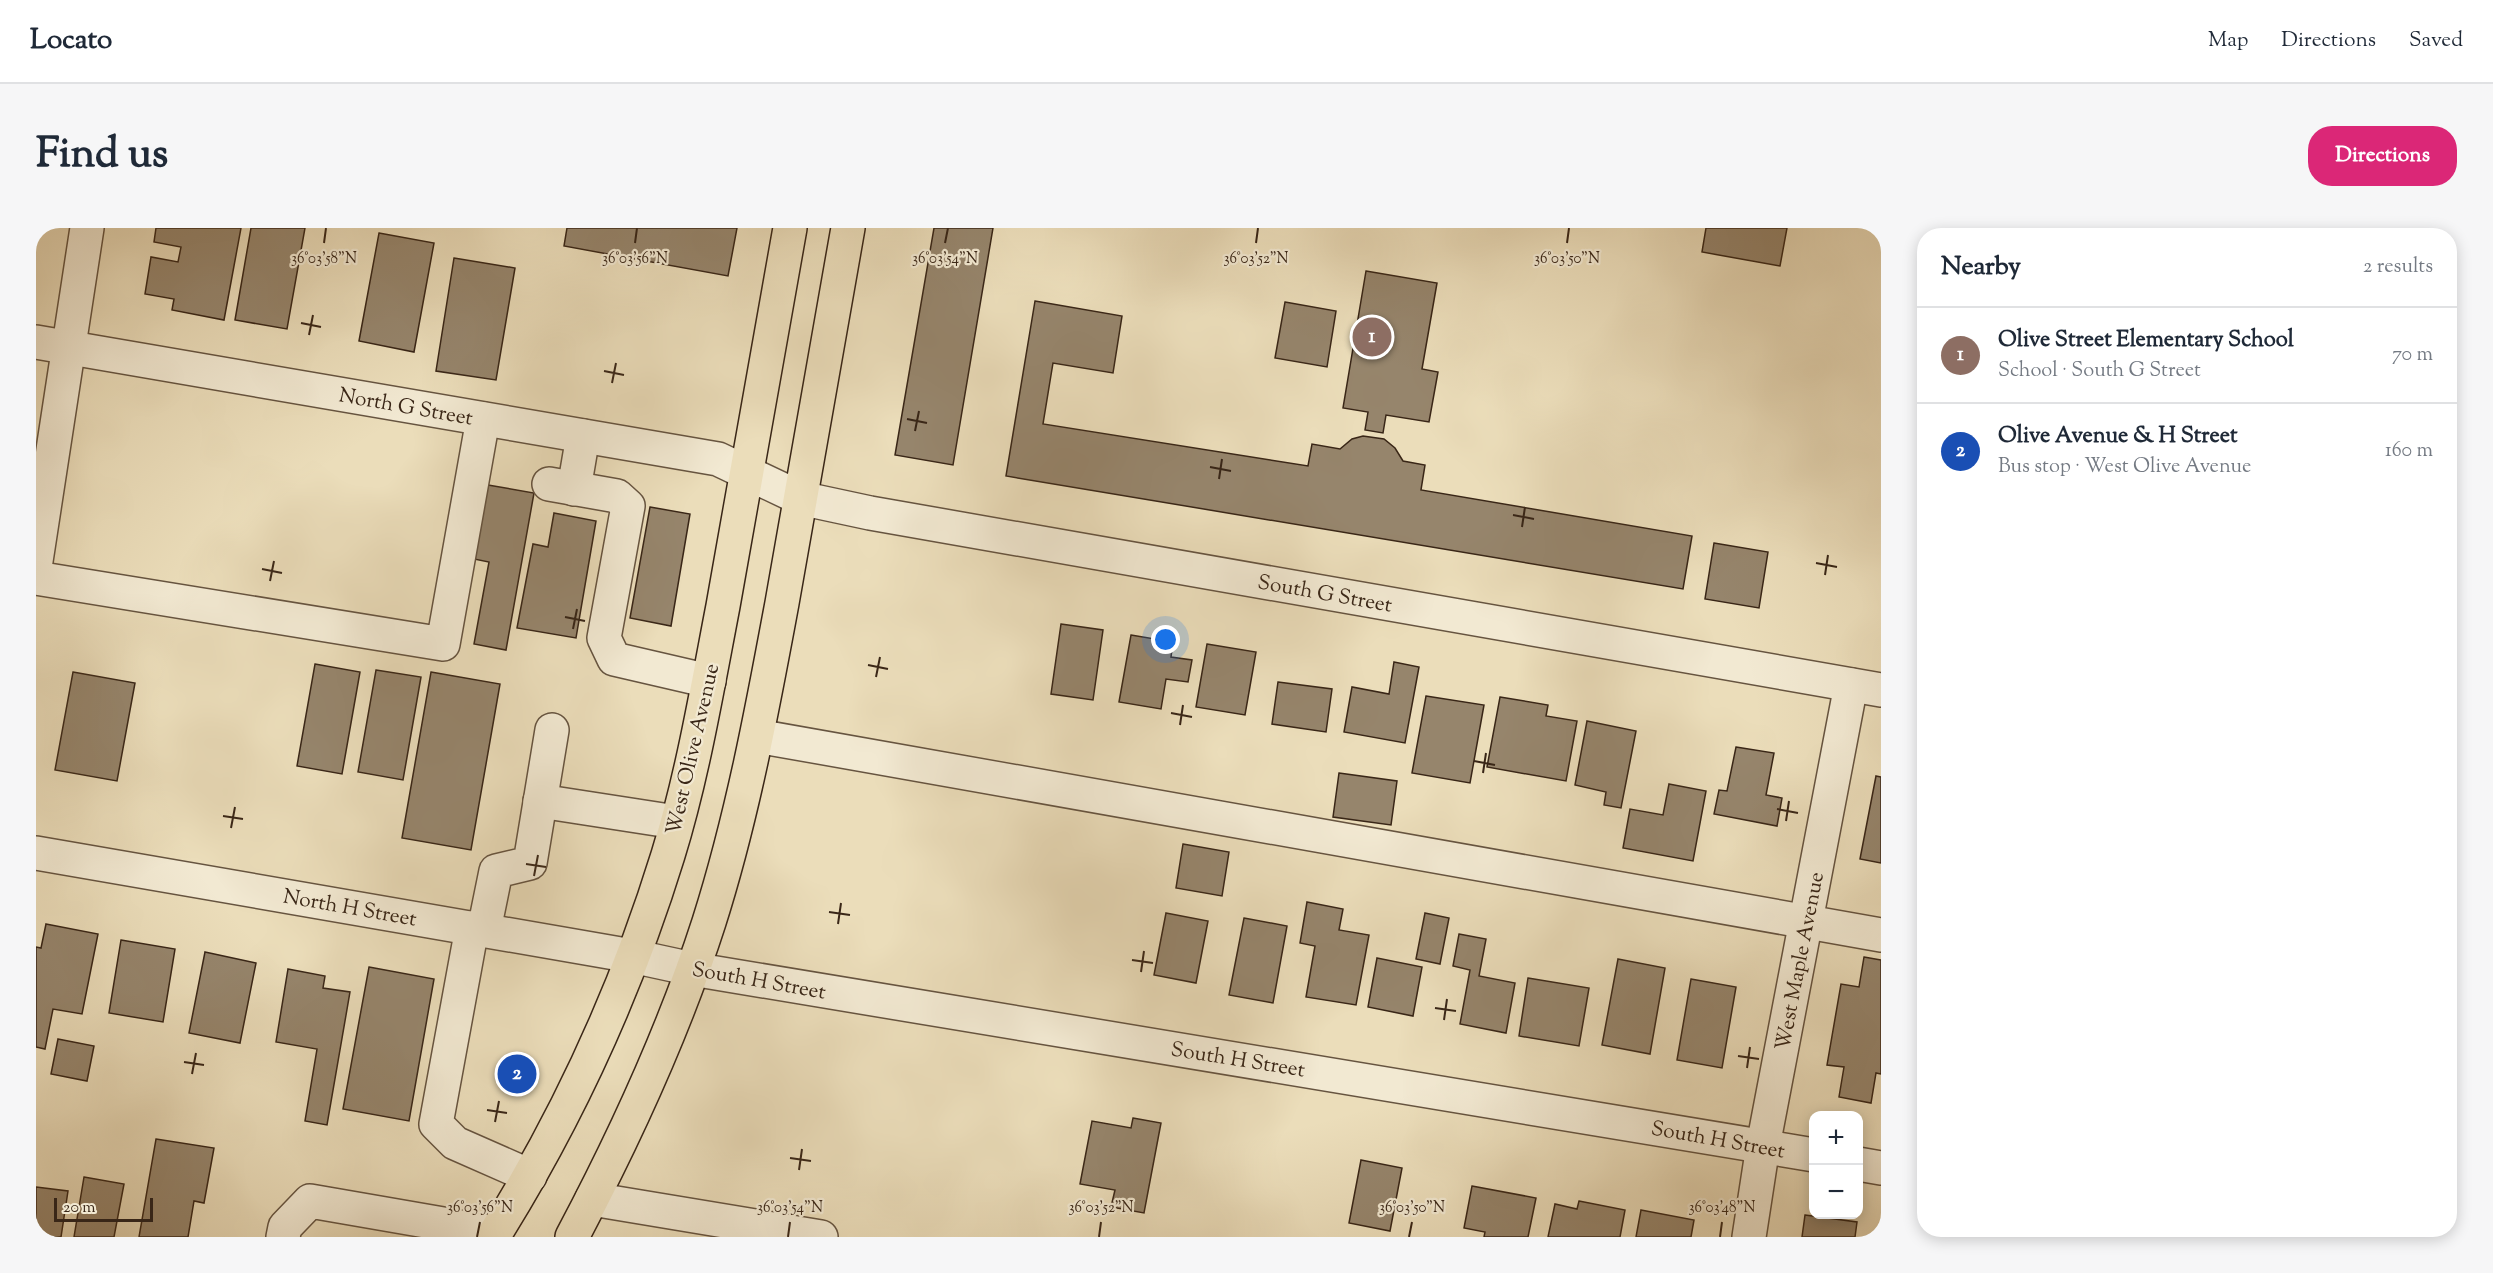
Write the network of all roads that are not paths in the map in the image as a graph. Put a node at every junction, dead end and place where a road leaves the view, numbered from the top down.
1 (87, 228) edge
2 (790, 228) edge
3 (848, 228) edge
4 (36, 342) edge
5 (69, 348) junction
6 (483, 419) junction
7 (582, 436) junction
8 (773, 485) junction
9 (36, 561) edge
10 (36, 578) edge
11 (709, 681) junction
12 (1866, 688) edge
13 (552, 730) dead end
14 (757, 736) junction
15 (540, 801) junction
16 (676, 822) junction
17 (36, 852) edge
18 (1807, 922) junction
19 (478, 929) junction
20 (1881, 935) edge
21 (663, 962) junction
22 (1764, 1146) junction
23 (1809, 1154) edge
24 (1863, 1165) edge
25 (1881, 1168) edge
26 (530, 1176) junction
27 (592, 1199) junction
28 (494, 1235) edge
29 (283, 1237) edge
30 (572, 1237) edge
31 (821, 1237) edge
32 (1749, 1237) edge

1 - 5 street
2 - 8 main road, West Olive Avenue
3 - 8 main road, West Olive Avenue
4 - 5 street, North G Street
5 - 6 street, North G Street
5 - 9 street
6 - 7 street, North G Street
6 - 10 street
7 - 8 street, North G Street
7 - 11 street
8 - 11 main road, West Olive Avenue
8 - 12 street, South G Street
8 - 14 main road, West Olive Avenue
11 - 16 main road, West Olive Avenue
12 - 18 street, West Maple Avenue
13 - 15 street
14 - 18 street
14 - 21 main road, West Olive Avenue
15 - 16 street
15 - 19 street
16 - 21 main road, West Olive Avenue
17 - 19 street, North H Street
18 - 20 street
18 - 22 street, West Maple Avenue
19 - 21 street, North H Street
19 - 26 street
21 - 22 street, South H Street
21 - 26 main road, West Olive Avenue
21 - 27 main road, West Olive Avenue
22 - 23 street, South H Street
22 - 32 street, West Maple Avenue
24 - 25 street
26 - 28 main road, West Olive Avenue
27 - 30 main road, West Olive Avenue
27 - 31 street
28 - 29 street

